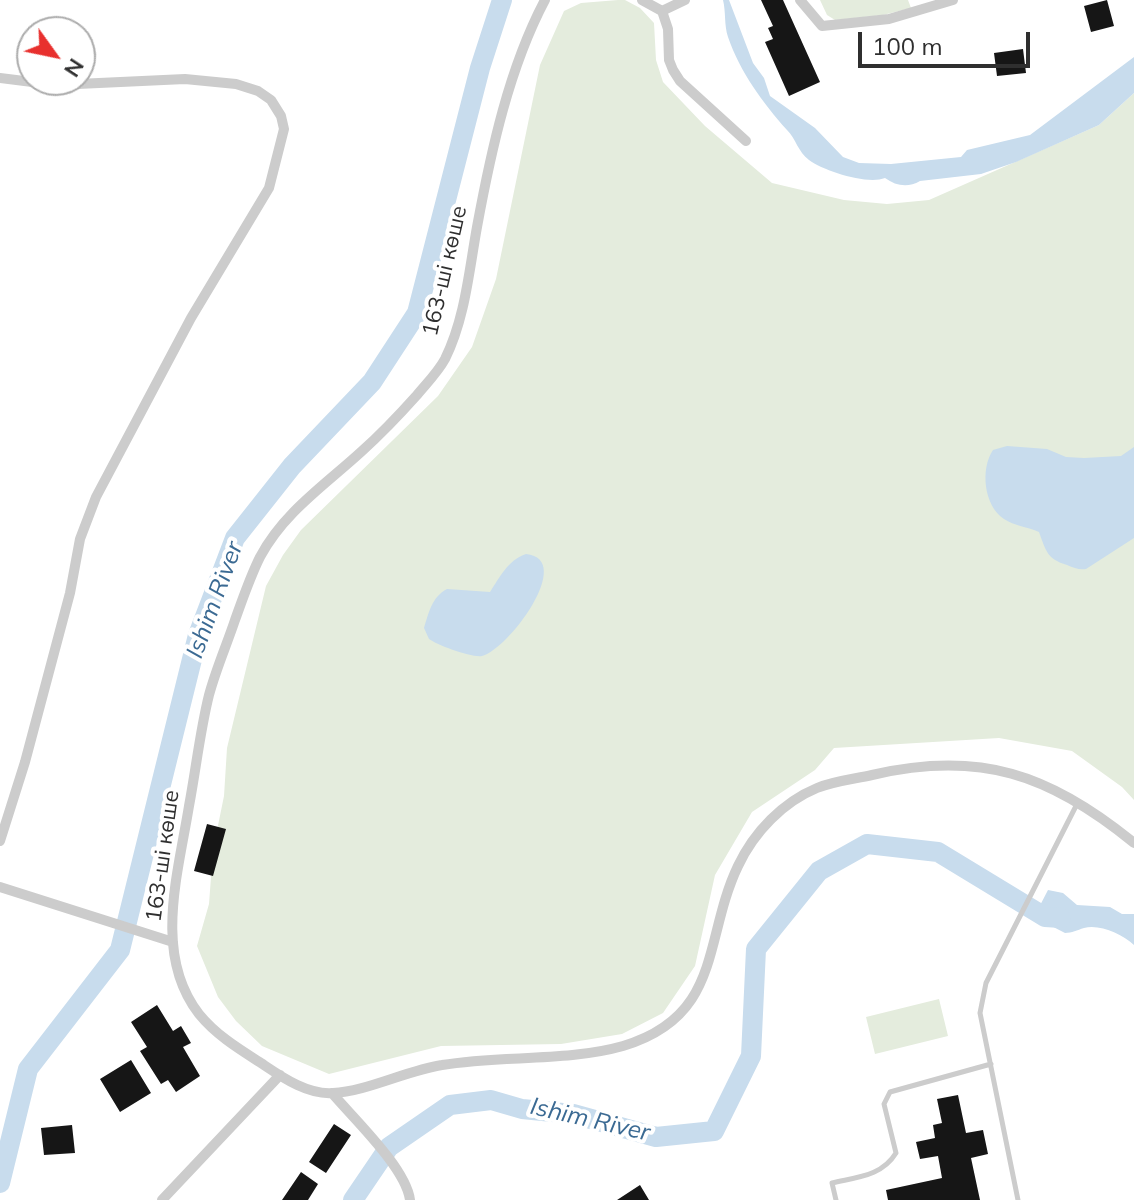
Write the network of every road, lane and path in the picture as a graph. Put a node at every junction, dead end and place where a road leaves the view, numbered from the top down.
1 (545, 0) edge
2 (642, 0) edge
3 (685, 0) edge
4 (800, 0) edge
5 (953, 0) edge
6 (662, 11) junction
7 (0, 78) edge
8 (746, 141) dead end
9 (1078, 803) junction
10 (0, 841) edge
11 (1134, 843) edge
12 (0, 887) edge
13 (173, 942) junction
14 (991, 1064) junction
15 (280, 1075) junction
16 (332, 1093) junction
17 (162, 1200) edge
18 (410, 1200) edge
19 (836, 1200) edge
20 (1018, 1200) edge

1 - 13 street, 163-ші көше
2 - 6 street
3 - 6 street
4 - 5 street
6 - 8 street
7 - 10 street
9 - 11 street
9 - 14 lane
9 - 16 street
12 - 13 street
13 - 15 street, 163-ші көше
14 - 19 lane
14 - 20 lane
15 - 16 street, 163-ші көше
15 - 17 street
16 - 18 street

